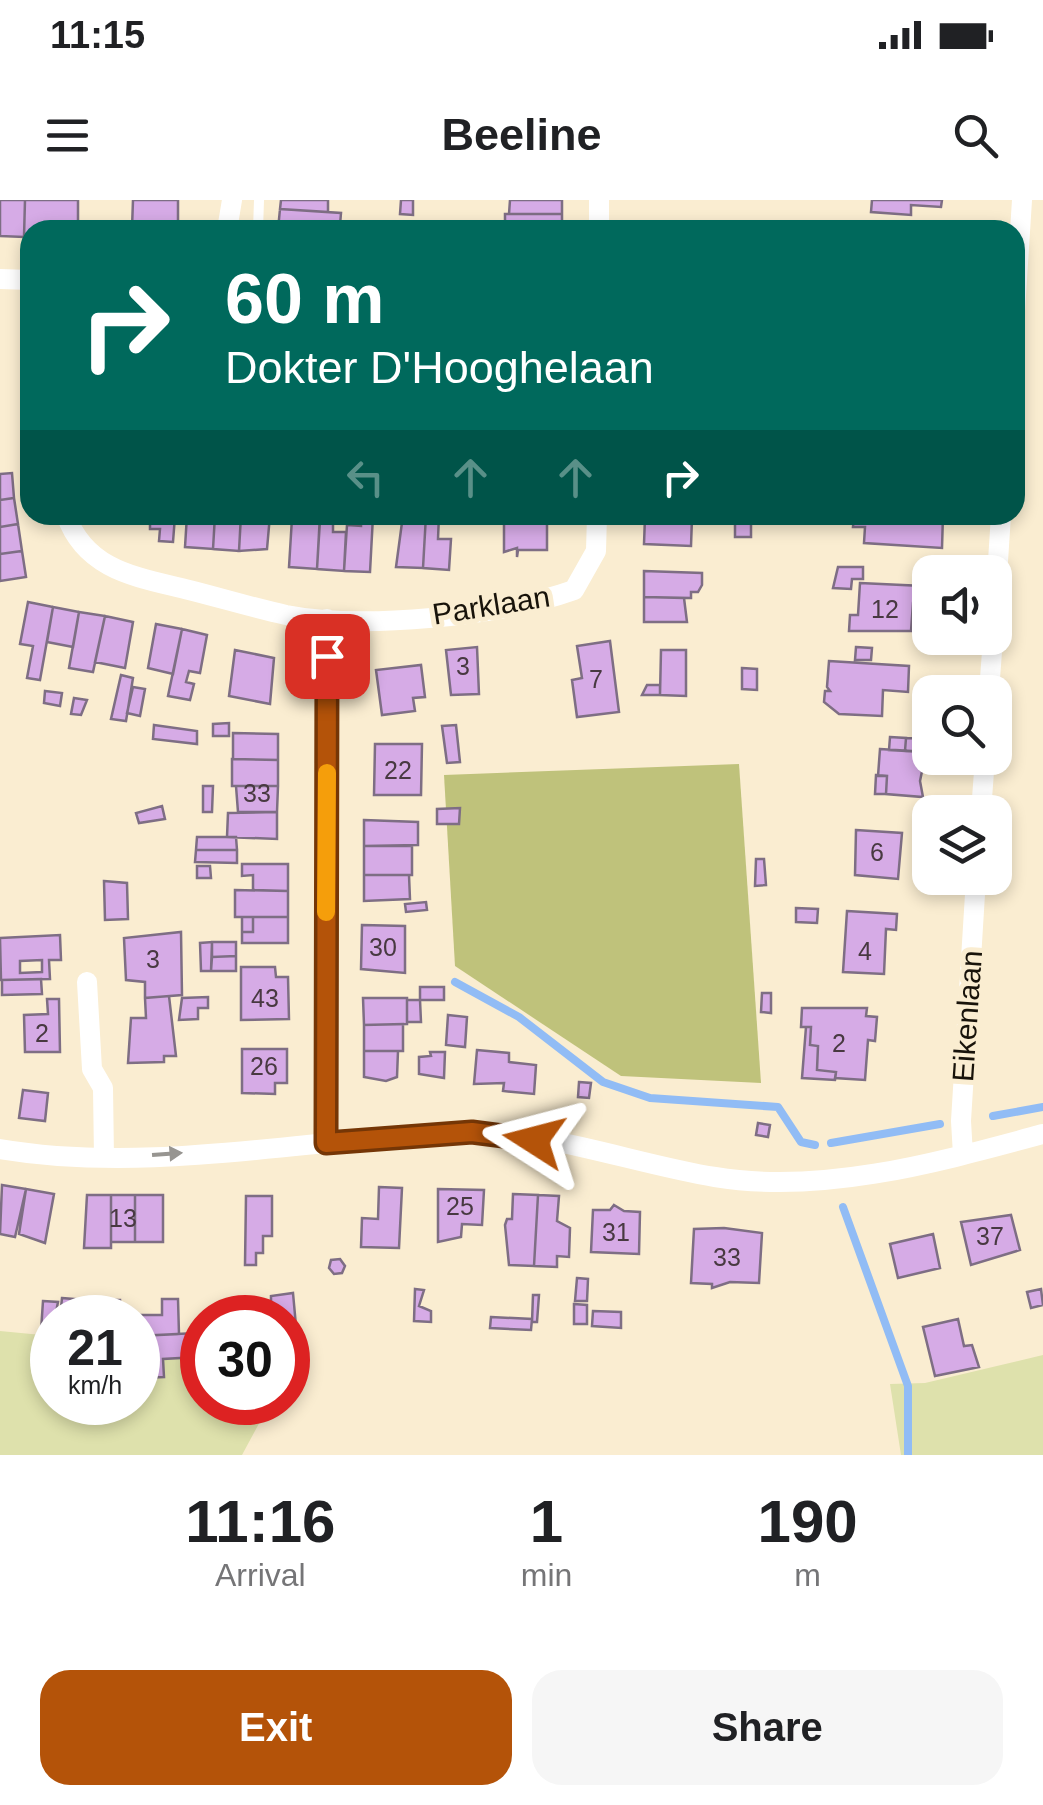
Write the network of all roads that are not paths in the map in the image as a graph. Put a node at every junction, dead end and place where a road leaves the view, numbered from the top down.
1 (70, 525) edge
2 (597, 525) edge
3 (1001, 525) edge
4 (999, 555) edge
5 (328, 619) junction
6 (975, 895) edge
7 (86, 982) dead end
8 (1043, 1134) edge
9 (326, 1143) junction
10 (0, 1149) edge
11 (963, 1156) junction
12 (104, 1158) junction

1 - 5 street, Parklaan
2 - 5 street, Parklaan
3 - 4 street
5 - 9 street
6 - 11 street, Eikenlaan
7 - 12 street
8 - 11 street
9 - 11 street
12 -> 9 street
10 - 12 street

